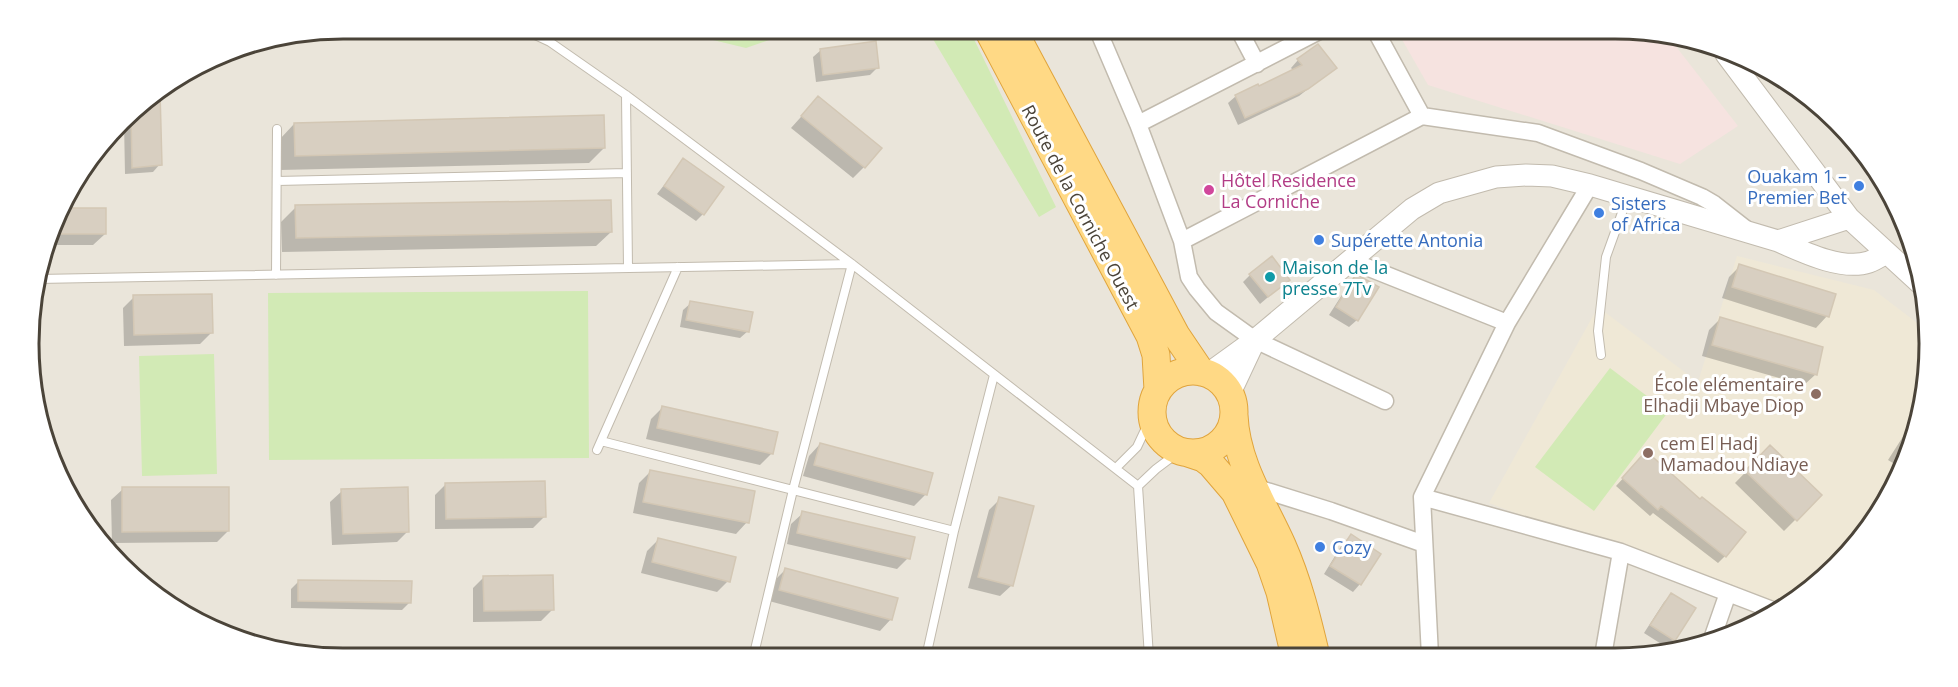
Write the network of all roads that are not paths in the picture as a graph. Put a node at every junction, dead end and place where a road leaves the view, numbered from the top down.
1 (544, 39) edge
2 (993, 39) edge
3 (1018, 39) edge
4 (1101, 39) edge
5 (1244, 39) edge
6 (1304, 39) edge
7 (1380, 39) edge
8 (1732, 63) edge
9 (1257, 64) junction
10 (626, 95) junction
11 (1422, 116) junction
12 (1138, 124) junction
13 (277, 129) dead end
14 (627, 173) junction
15 (277, 180) junction
16 (1590, 185) junction
17 (1628, 196) junction
18 (1849, 218) junction
19 (1749, 232) junction
20 (1182, 241) junction
21 (1778, 241) junction
22 (1886, 253) junction
23 (1349, 260) junction
24 (852, 264) junction
25 (678, 267) junction
26 (628, 268) junction
27 (276, 275) junction
28 (1911, 275) edge
29 (46, 279) edge
30 (1507, 323) junction
31 (1255, 340) junction
32 (1601, 355) dead end
33 (1205, 373) junction
34 (994, 375) junction
35 (1155, 398) junction
36 (1385, 401) dead end
37 (1232, 404) junction
38 (600, 441) junction
39 (597, 450) dead end
40 (1184, 452) junction
41 (1116, 468) junction
42 (1138, 486) junction
43 (1254, 487) junction
44 (793, 490) junction
45 (1422, 497) junction
46 (954, 531) junction
47 (1424, 544) junction
48 (1621, 552) junction
49 (1728, 593) junction
50 (1765, 608) edge
51 (1715, 631) edge
52 (755, 648) edge
53 (928, 648) edge
54 (1148, 648) edge
55 (1293, 648) edge
56 (1314, 648) edge
57 (1430, 648) edge
58 (1605, 648) edge

1 - 10 lane
2 - 35 highway, Route de la Corniche Ouest
3 - 33 highway, Route de la Corniche Ouest
4 - 12 street
5 - 9 street
6 - 9 street
7 - 11 street
8 - 18 street
9 - 12 street
10 - 14 lane
10 - 24 lane
11 - 19 street
11 - 20 street
12 - 20 street
13 - 15 lane
14 - 15 lane
14 - 26 lane
15 - 27 lane
16 - 17 street
16 - 23 street
16 - 30 street
17 - 19 street
17 - 32 lane
18 - 21 street
18 - 22 street
19 - 21 street
20 - 31 street
21 - 22 street
22 - 28 street
23 - 30 street
23 - 31 street
24 - 25 lane
24 - 34 lane
24 - 44 lane
25 - 26 lane
25 - 38 lane
26 - 27 lane
27 - 29 lane
30 - 45 street
31 - 33 street
31 - 36 street
31 - 37 street
33 - 35 highway
33 - 37 highway
34 - 41 lane
34 - 46 lane
35 - 40 highway
35 - 41 lane
37 - 40 highway
37 - 43 highway
38 - 39 lane
38 - 44 lane
40 - 42 lane
40 - 55 highway
41 - 42 lane
42 - 54 lane
43 - 47 street
43 - 56 highway
44 - 46 lane
44 - 52 lane
45 - 47 street
45 - 48 street
46 - 53 lane
47 - 57 street
48 - 49 street
48 - 58 street
49 - 50 street
49 - 51 street

